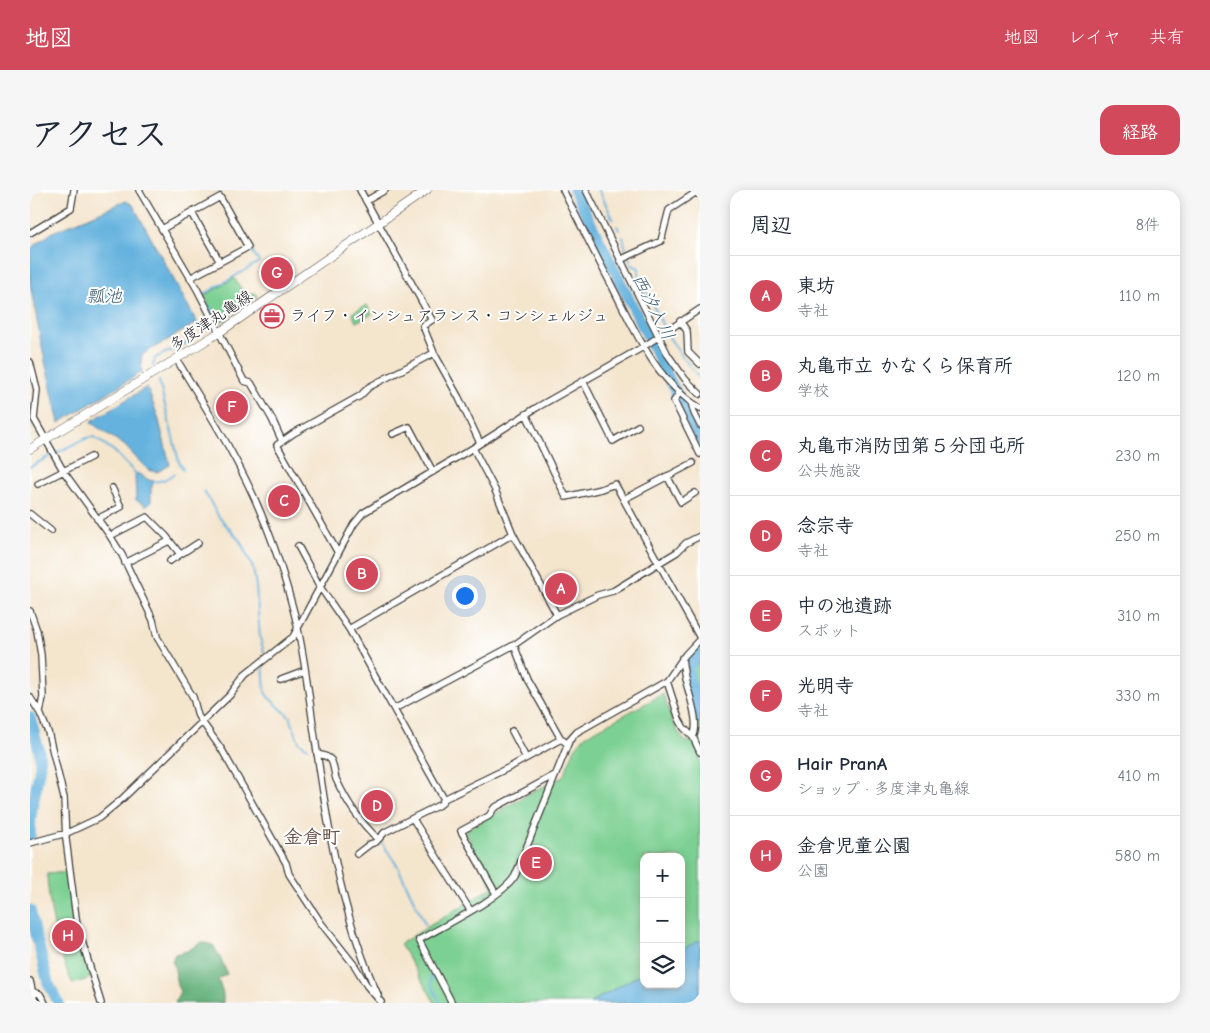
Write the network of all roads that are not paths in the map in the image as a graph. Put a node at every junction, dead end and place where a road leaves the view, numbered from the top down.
1 (74, 190) edge
2 (139, 190) edge
3 (360, 190) edge
4 (385, 190) edge
5 (427, 190) edge
6 (563, 190) edge
7 (586, 190) edge
8 (700, 194) edge
9 (366, 201) junction
10 (192, 213) junction
11 (379, 224) junction
12 (162, 229) junction
13 (30, 233) edge
14 (620, 260) junction
15 (220, 262) junction
16 (190, 278) junction
17 (700, 309) edge
18 (680, 321) junction
19 (220, 332) junction
20 (656, 338) junction
21 (645, 346) junction
22 (434, 353) junction
23 (177, 360) junction
24 (30, 362) edge
25 (700, 364) edge
26 (583, 381) junction
27 (680, 392) junction
28 (700, 394) edge
29 (690, 401) junction
30 (700, 408) edge
31 (526, 414) junction
32 (32, 420) edge
33 (700, 425) edge
34 (638, 426) dead end
35 (393, 434) dead end
36 (46, 439) junction
37 (282, 441) junction
38 (480, 443) junction
39 (473, 448) junction
40 (30, 449) edge
41 (700, 454) edge
42 (91, 457) dead end
43 (693, 462) dead end
44 (64, 472) junction
45 (433, 472) junction
46 (667, 476) junction
47 (38, 484) dead end
48 (112, 488) dead end
49 (695, 493) dead end
50 (624, 499) junction
51 (30, 514) edge
52 (97, 518) junction
53 (51, 532) dead end
54 (513, 534) junction
55 (110, 536) junction
56 (700, 536) edge
57 (170, 541) junction
58 (198, 543) dead end
59 (298, 546) dead end
60 (338, 553) junction
61 (180, 554) junction
62 (170, 561) dead end
63 (125, 562) junction
64 (659, 563) junction
65 (320, 587) junction
66 (30, 611) edge
67 (557, 615) junction
68 (298, 629) junction
69 (350, 629) junction
70 (700, 638) edge
71 (514, 645) junction
72 (682, 658) junction
73 (305, 670) junction
74 (280, 680) dead end
75 (666, 681) junction
76 (30, 697) edge
77 (394, 710) junction
78 (40, 713) junction
79 (202, 722) junction
80 (512, 731) dead end
81 (693, 737) junction
82 (560, 739) junction
83 (568, 744) junction
84 (700, 752) edge
85 (317, 754) junction
86 (526, 758) junction
87 (556, 774) junction
88 (444, 799) junction
89 (413, 819) junction
90 (67, 834) junction
91 (378, 839) junction
92 (30, 843) edge
93 (357, 854) dead end
94 (496, 894) junction
95 (470, 910) junction
96 (30, 981) edge
97 (33, 992) junction
98 (382, 1002) edge
99 (35, 1003) edge
100 (45, 1003) edge
101 (101, 1003) edge
102 (452, 1003) edge

1 - 13 street
2 - 12 street
3 - 9 street
4 - 9 street
5 - 11 main road, 多度津丸亀線
6 - 21 street
7 - 14 street
8 - 14 street
9 - 11 street
10 - 12 street
10 - 15 street
10 - 15 street
11 - 19 main road, 多度津丸亀線
11 - 22 street
12 - 16 street
14 - 20 street
15 - 16 street
16 - 19 street
17 - 18 street
18 - 20 street
18 - 25 street
19 - 23 main road, 多度津丸亀線
19 - 37 street
20 - 21 street
20 - 28 street
21 - 26 street
21 - 27 street
22 - 37 street
22 - 38 street
23 - 36 main road, 多度津丸亀線
23 - 68 street
24 - 32 street
26 - 31 street
26 - 34 street
27 - 29 street
27 - 41 street
29 - 30 street
29 - 33 street
31 - 38 street
31 - 50 street
32 - 36 street
35 - 45 street
36 - 40 main road, 多度津丸亀線
36 - 44 street
37 - 60 street
38 - 39 street
39 - 45 street
39 - 54 street
42 - 44 street
43 - 46 street
44 - 47 street
44 - 52 street
45 - 60 street
46 - 49 street
46 - 50 street
48 - 52 street
50 - 64 street
51 - 53 street
52 - 55 street
54 - 67 street
54 - 69 street
55 - 57 street
55 - 63 street
56 - 64 street
57 - 61 street
57 - 63 street
58 - 61 street
59 - 65 street
60 - 65 street
61 - 62 street
63 - 79 street
64 - 67 street
64 - 70 street
65 - 68 street
65 - 69 street
66 - 78 street
67 - 71 street
68 - 73 street
68 - 79 street
69 - 77 street
70 - 72 street
71 - 77 street
71 - 82 street
72 - 75 street
72 - 81 street
73 - 74 street
73 - 85 street
75 - 81 street
75 - 83 street
76 - 78 street
77 - 88 street
78 - 90 street
79 - 90 street
79 - 98 street
80 - 86 street
81 - 84 street
82 - 83 street
82 - 86 street
83 - 87 street
85 - 91 street
85 - 98 street
86 - 88 street
87 - 94 street
87 - 94 street
88 - 89 street
89 - 91 street
89 - 95 street
90 - 92 street
90 - 101 street
91 - 93 street
94 - 95 street
95 - 102 street
96 - 97 street
97 - 99 street
97 - 100 street

